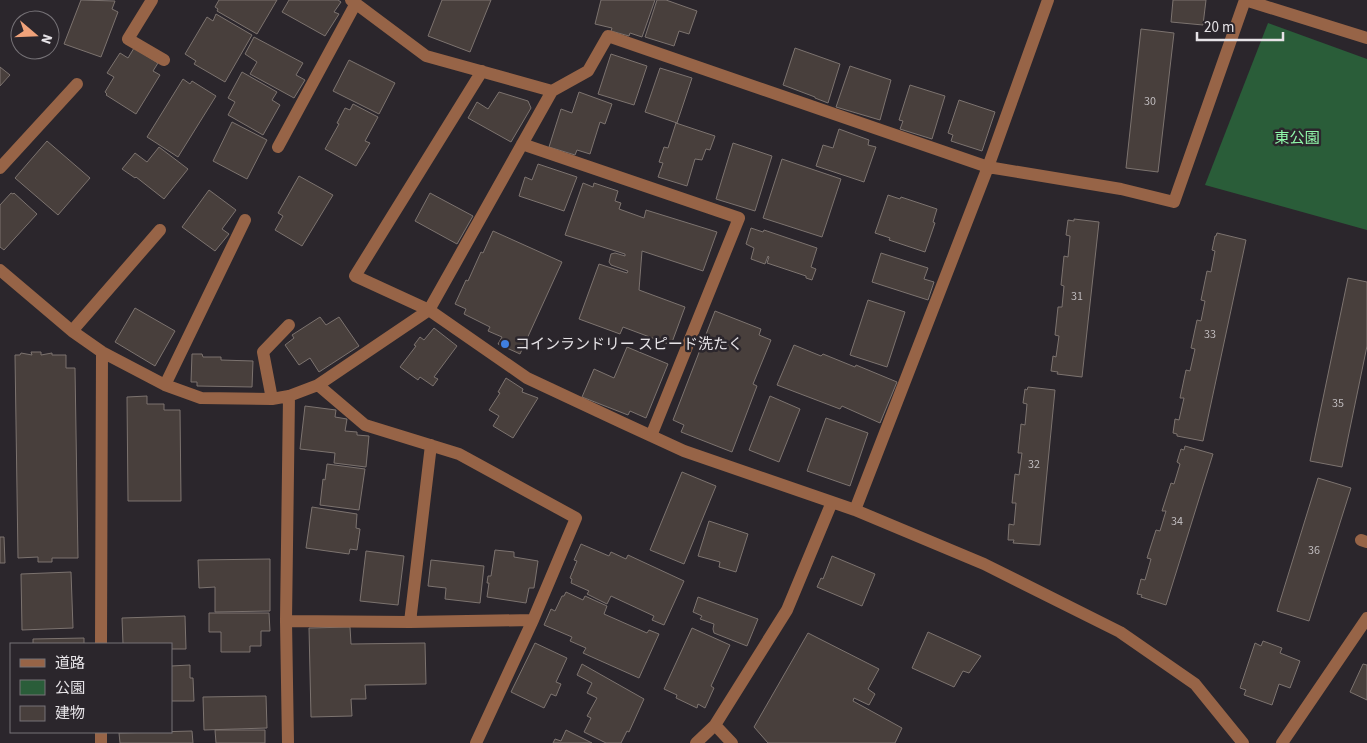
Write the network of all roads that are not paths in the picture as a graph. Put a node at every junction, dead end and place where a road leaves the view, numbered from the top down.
1 (152, 0) edge
2 (1048, 0) edge
3 (354, 1) edge
4 (1367, 38) edge
5 (164, 60) dead end
6 (482, 71) junction
7 (77, 84) dead end
8 (552, 91) junction
9 (522, 144) junction
10 (278, 147) dead end
11 (988, 166) junction
12 (0, 168) edge
13 (244, 220) dead end
14 (160, 230) dead end
15 (0, 270) edge
16 (429, 310) junction
17 (289, 325) dead end
18 (72, 331) junction
19 (102, 352) junction
20 (165, 385) junction
21 (318, 385) junction
22 (289, 396) junction
23 (272, 399) junction
24 (651, 436) junction
25 (430, 445) junction
26 (832, 502) junction
27 (855, 510) junction
28 (1367, 618) edge
29 (533, 620) junction
30 (286, 621) junction
31 (410, 622) junction
32 (101, 643) edge
33 (715, 725) junction
34 (288, 743) edge
35 (476, 743) edge
36 (696, 743) edge
37 (732, 743) edge
38 (1243, 743) edge
39 (1282, 743) edge

1 - 5 street
2 - 11 street
3 - 6 street
3 - 10 street
4 - 11 street
6 - 8 street
6 - 16 street
7 - 12 street
8 - 9 street
8 - 11 street
9 - 16 street
9 - 24 street
11 - 27 street
13 - 20 street
14 - 18 street
15 - 18 street
16 - 21 street
16 - 24 street
17 - 23 street
18 - 19 street
19 - 20 street
19 - 32 street
20 - 23 street
21 - 22 street
21 - 25 street
22 - 23 street
22 - 30 street
24 - 26 street
25 - 29 street
25 - 31 street
26 - 27 street
26 - 33 street
27 - 38 street
28 - 39 street
29 - 31 street
29 - 35 street
30 - 31 street
30 - 34 street
33 - 36 street
33 - 37 street

